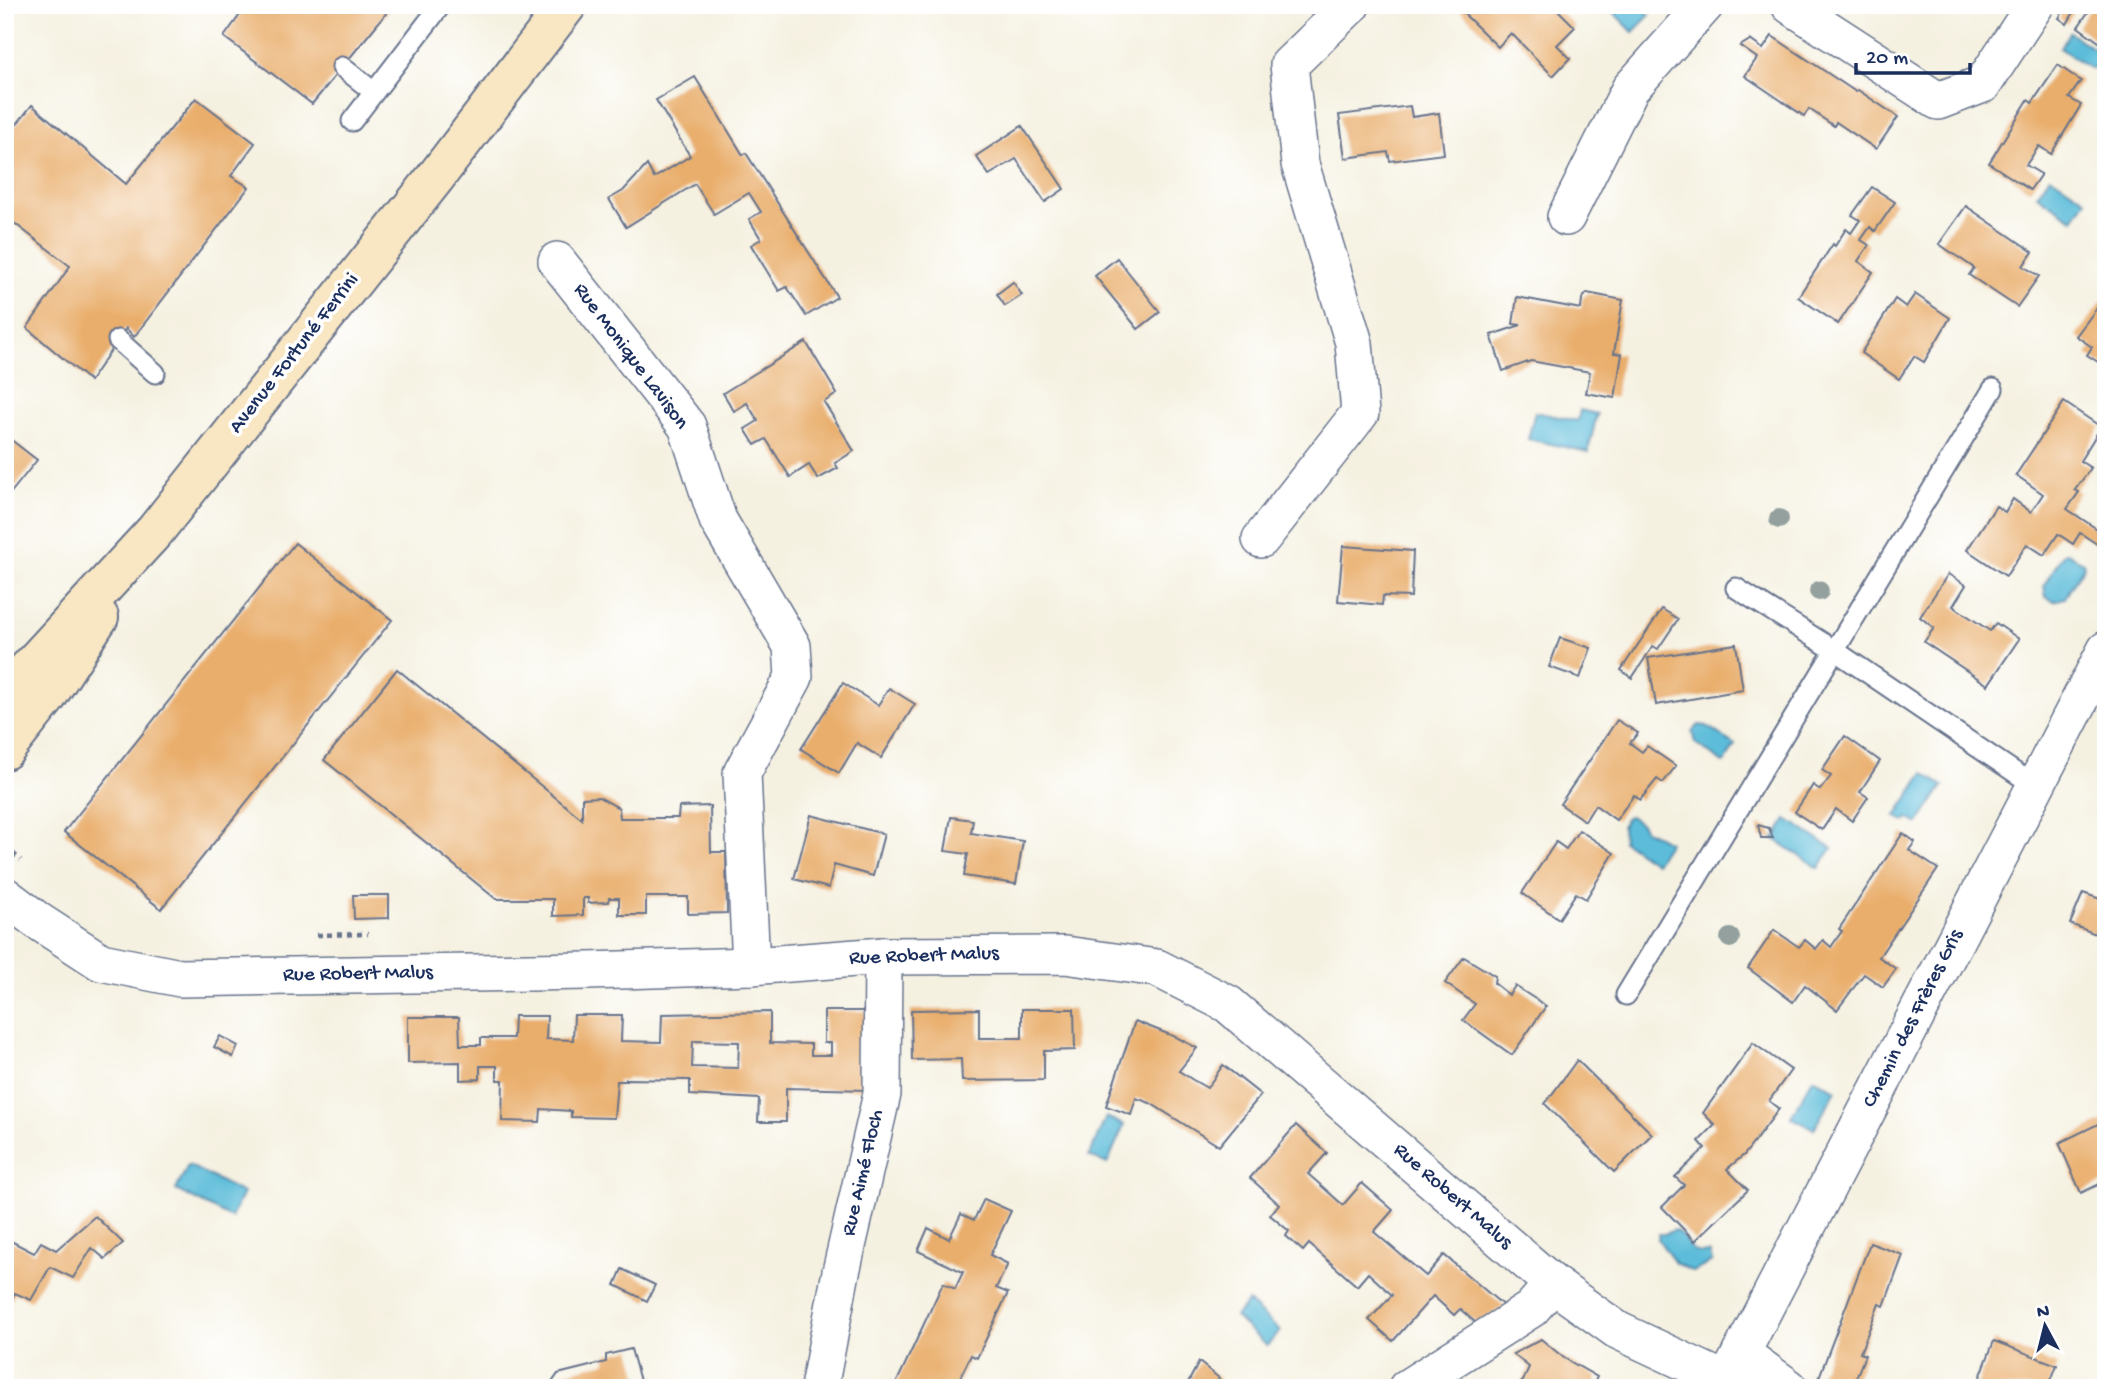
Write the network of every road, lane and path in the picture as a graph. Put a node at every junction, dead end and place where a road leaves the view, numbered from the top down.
1 (441, 5) edge
2 (567, 5) edge
3 (579, 5) edge
4 (1351, 5) edge
5 (1705, 5) edge
6 (1790, 5) edge
7 (2035, 5) edge
8 (342, 67) dead end
9 (374, 92) junction
10 (352, 121) dead end
11 (435, 178) junction
12 (1566, 217) dead end
13 (557, 261) dead end
14 (118, 340) dead end
15 (155, 373) dead end
16 (1993, 389) dead end
17 (155, 531) junction
18 (1261, 539) dead end
19 (1736, 588) dead end
20 (1834, 650) junction
21 (2106, 650) edge
22 (5, 694) edge
23 (5, 750) edge
24 (2035, 786) junction
25 (5, 847) edge
26 (24, 862) dead end
27 (5, 896) edge
28 (374, 934) dead end
29 (306, 935) dead end
30 (883, 956) junction
31 (751, 966) junction
32 (1626, 995) dead end
33 (1553, 1284) junction
34 (1730, 1374) edge
35 (818, 1388) edge
36 (1407, 1388) edge
37 (1789, 1388) edge

1 - 9 lane
2 - 11 main road, Avenue Fortuné Ferrini
3 - 11 main road, Avenue Fortuné Ferrini
4 - 18 street
5 - 12 street
6 - 7 street
8 - 9 lane
9 - 10 lane
11 - 17 main road, Avenue Fortuné Ferrini
13 - 31 street, Rue Monique Lavison
14 - 15 lane
16 - 20 lane
17 - 22 main road, Avenue Fortuné Ferrini
17 - 23 main road, Avenue Fortuné Ferrini
19 - 20 lane
20 - 24 lane
20 - 32 lane
21 - 24 street, Chemin des Frères Gris
24 - 34 street, Chemin des Frères Gris
25 - 26 path
27 - 31 street, Rue Robert Malus
28 - 29 path
30 - 31 street, Rue Robert Malus
30 - 33 street, Rue Robert Malus
30 - 35 street, Rue Aimé Floch
33 - 34 street, Rue Robert Malus
33 - 36 street
34 - 37 street, Rue Robert Malus

